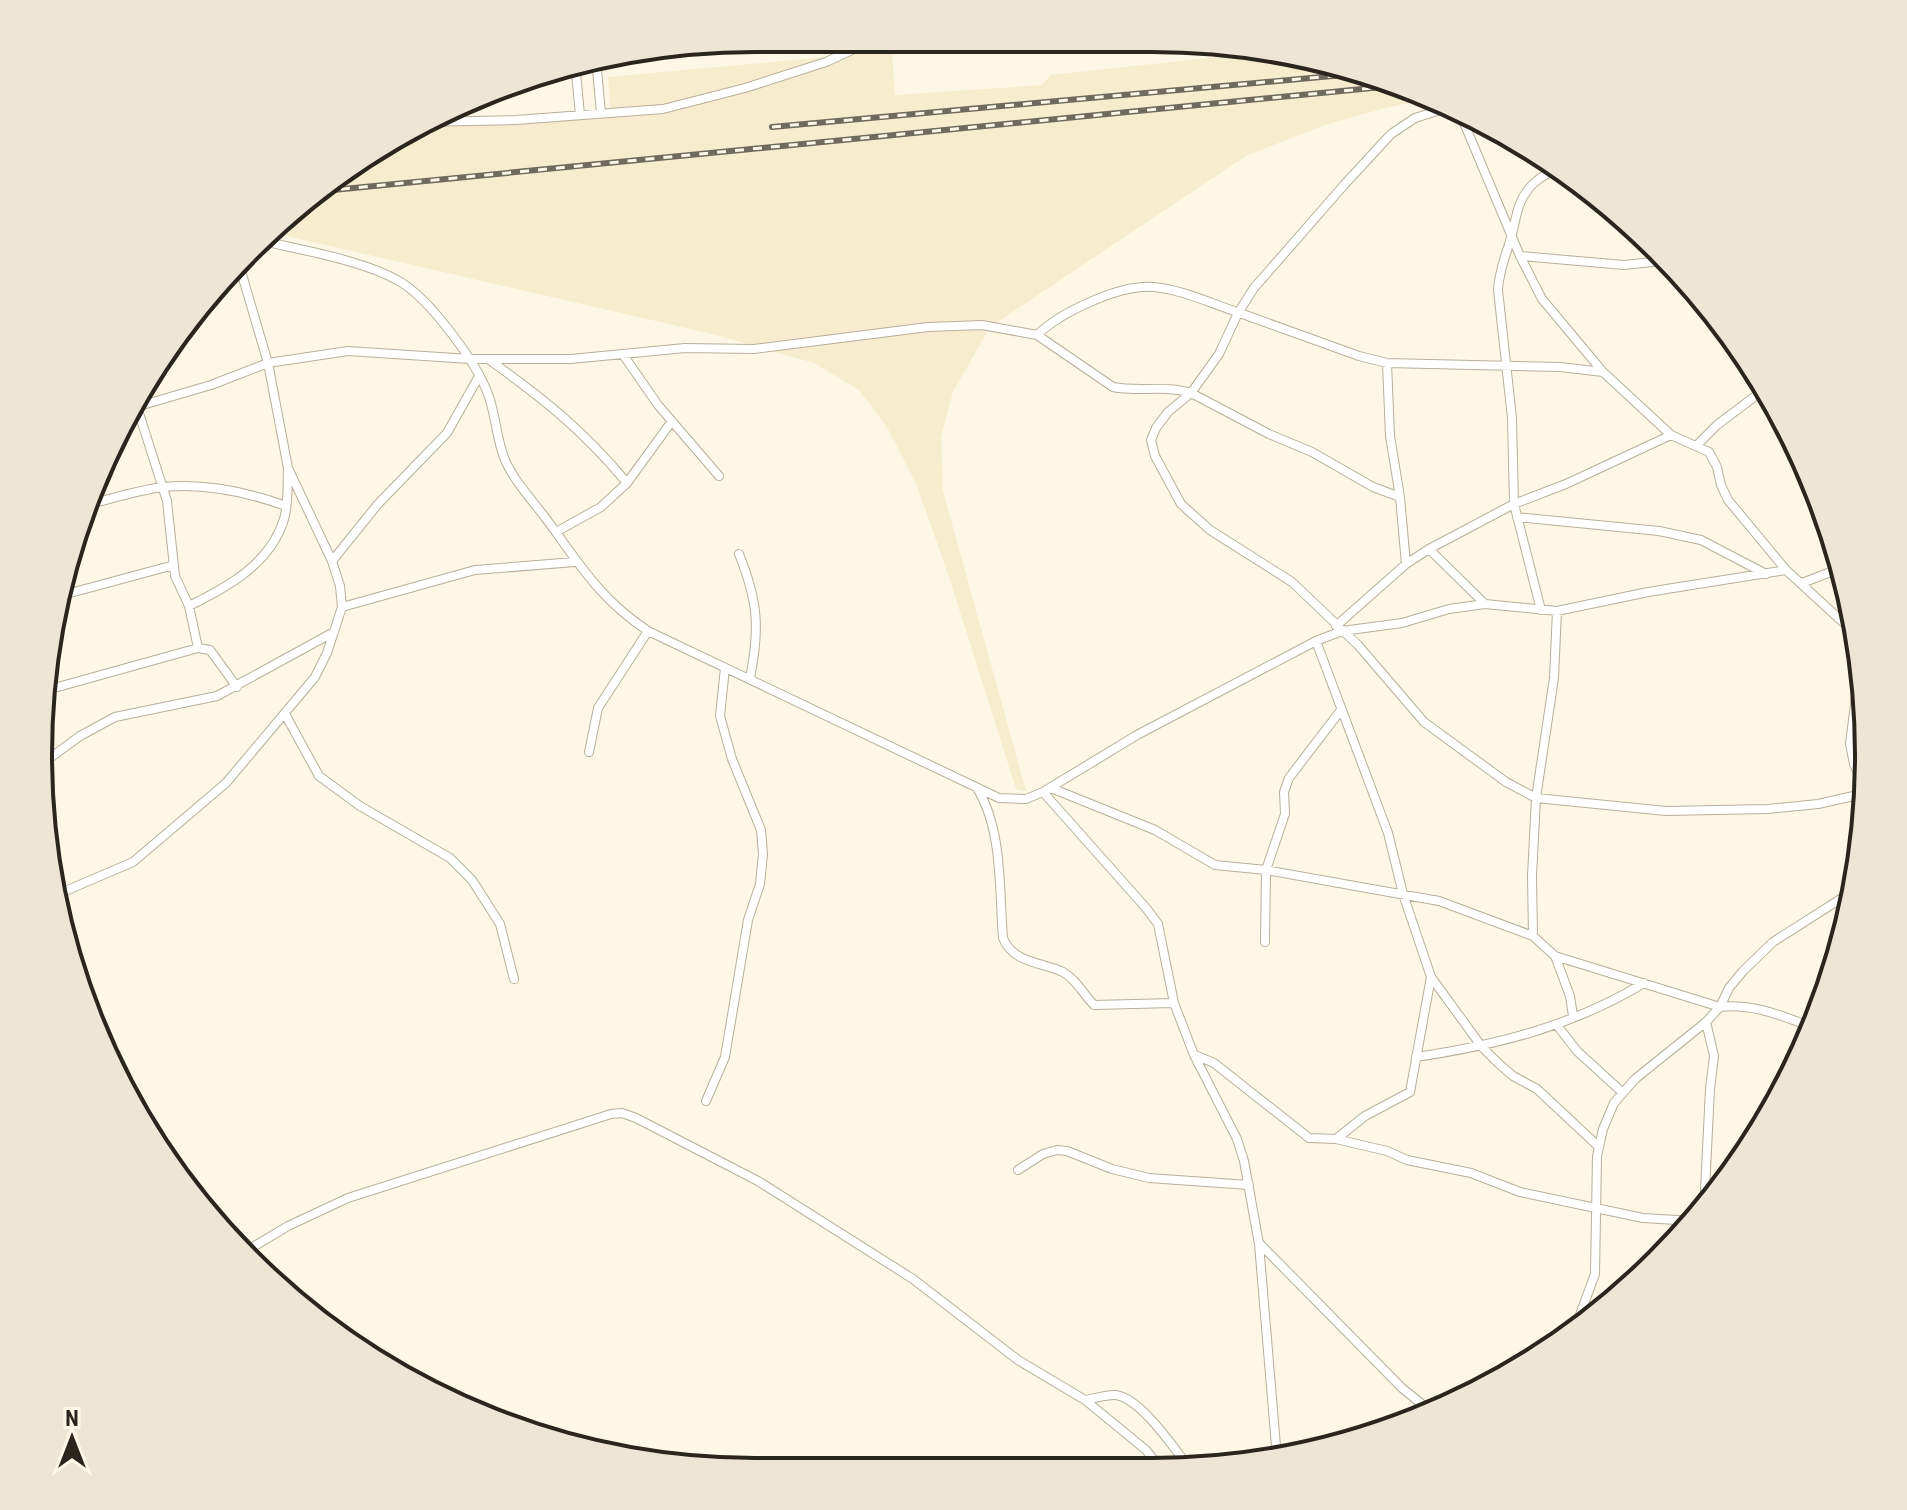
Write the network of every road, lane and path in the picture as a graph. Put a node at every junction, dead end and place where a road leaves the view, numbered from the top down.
1 (848, 52) edge
2 (597, 71) edge
3 (576, 75) edge
4 (1435, 112) edge
5 (601, 113) junction
6 (580, 115) junction
7 (452, 121) edge
8 (1465, 125) edge
9 (1548, 174) edge
10 (1512, 233) junction
11 (273, 244) edge
12 (1520, 256) junction
13 (1653, 262) edge
14 (242, 275) edge
15 (1238, 313) junction
16 (1037, 335) junction
17 (624, 356) junction
18 (470, 359) junction
19 (487, 359) junction
20 (268, 363) junction
21 (1387, 363) junction
22 (1508, 366) junction
23 (1603, 372) junction
24 (479, 376) junction
25 (1191, 393) junction
26 (1756, 396) edge
27 (145, 404) edge
28 (137, 419) edge
29 (672, 421) junction
30 (1671, 435) junction
31 (1697, 445) junction
32 (288, 468) junction
33 (719, 476) dead end
34 (627, 483) junction
35 (163, 487) junction
36 (1400, 497) junction
37 (100, 502) edge
38 (1514, 504) junction
39 (286, 506) junction
40 (1517, 517) junction
41 (556, 532) junction
42 (1429, 549) junction
43 (739, 554) dead end
44 (332, 561) junction
45 (575, 562) junction
46 (1406, 564) junction
47 (174, 565) junction
48 (1786, 570) junction
49 (1831, 572) edge
50 (1766, 574) junction
51 (1802, 583) junction
52 (72, 593) edge
53 (1485, 604) junction
54 (189, 606) junction
55 (342, 607) junction
56 (1541, 610) junction
57 (1557, 611) junction
58 (1841, 620) edge
59 (1339, 629) junction
60 (648, 631) junction
61 (334, 632) junction
62 (1316, 641) junction
63 (198, 648) junction
64 (725, 668) junction
65 (750, 678) junction
66 (237, 687) junction
67 (56, 688) edge
68 (1341, 710) junction
69 (285, 714) junction
70 (1853, 717) edge
71 (589, 752) dead end
72 (52, 756) edge
73 (1855, 765) edge
74 (977, 788) junction
75 (1047, 790) junction
76 (1853, 796) edge
77 (1536, 798) junction
78 (1266, 870) junction
79 (66, 891) edge
80 (1403, 894) junction
81 (1839, 900) edge
82 (1533, 936) junction
83 (1265, 942) dead end
84 (1555, 956) junction
85 (1431, 977) junction
86 (514, 979) dead end
87 (1644, 983) junction
88 (1174, 1003) junction
89 (1720, 1007) junction
90 (1573, 1016) junction
91 (1706, 1022) junction
92 (1556, 1024) junction
93 (1801, 1024) edge
94 (1482, 1047) junction
95 (1194, 1055) junction
96 (1416, 1057) junction
97 (1623, 1093) junction
98 (706, 1101) dead end
99 (1336, 1139) junction
100 (1599, 1147) junction
101 (1018, 1170) dead end
102 (1249, 1185) junction
103 (1705, 1189) edge
104 (1596, 1208) junction
105 (1680, 1220) edge
106 (1259, 1244) junction
107 (253, 1247) edge
108 (1581, 1312) edge
109 (1085, 1400) junction
110 (1421, 1404) edge
111 (1276, 1446) edge
112 (1180, 1457) edge
113 (1152, 1458) edge

1 - 5 street
2 - 5 street
3 - 6 street
4 - 15 street
5 - 6 street
6 - 7 street
8 - 10 street
9 - 10 street
10 - 12 street
10 - 22 street
11 - 18 street
12 - 13 street
12 - 23 street
14 - 20 street
15 - 16 street
15 - 21 street
15 - 25 street
16 - 17 street
16 - 25 street
17 - 19 street
17 - 29 street
18 - 19 street
18 - 20 street
18 - 24 street
19 - 34 street
20 - 27 street
20 - 32 street
21 - 22 street
21 - 36 street
22 - 23 street
22 - 38 street
23 - 30 street
24 - 41 street
24 - 44 street
25 - 36 street
25 - 59 street
26 - 31 street
28 - 35 street
29 - 33 street
29 - 34 street
30 - 31 street
30 - 38 street
31 - 48 street
32 - 39 street
32 - 44 street
34 - 41 street
35 - 37 street
35 - 39 street
35 - 47 street
36 - 46 street
38 - 40 street
38 - 42 street
39 - 54 street
40 - 50 street
40 - 56 street
41 - 45 street
42 - 46 street
42 - 53 street
43 - 65 street
44 - 55 street
45 - 55 street
45 - 60 street
46 - 59 street
47 - 52 street
47 - 54 street
48 - 50 street
48 - 51 street
49 - 51 street
50 - 57 street
51 - 58 street
53 - 56 street
53 - 59 street
54 - 63 street
55 - 61 street
56 - 57 street
57 - 77 street
59 - 62 street
59 - 77 street
60 - 64 street
60 - 71 street
61 - 66 street
61 - 69 street
62 - 68 street
62 - 75 street
63 - 66 street
63 - 67 street
64 - 65 street
64 - 98 street
65 - 74 street
66 - 72 street
68 - 78 street
68 - 80 street
69 - 79 street
69 - 86 street
70 - 73 street
74 - 75 street
74 - 88 street
75 - 78 street
75 - 88 street
76 - 77 street
77 - 82 street
78 - 80 street
78 - 83 street
80 - 82 street
80 - 85 street
81 - 89 street
82 - 84 street
84 - 87 street
84 - 90 street
85 - 94 street
85 - 96 street
87 - 89 street
87 - 90 street
88 - 95 street
89 - 91 street
89 - 93 street
90 - 92 street
91 - 97 street
91 - 103 street
92 - 94 street
92 - 97 street
94 - 96 street
94 - 100 street
95 - 99 street
95 - 102 street
96 - 99 street
97 - 100 street
99 - 104 street
100 - 104 street
101 - 102 street
102 - 106 street
104 - 105 street
104 - 108 street
106 - 110 street
106 - 111 street
107 - 109 street
109 - 112 street
109 - 113 street

